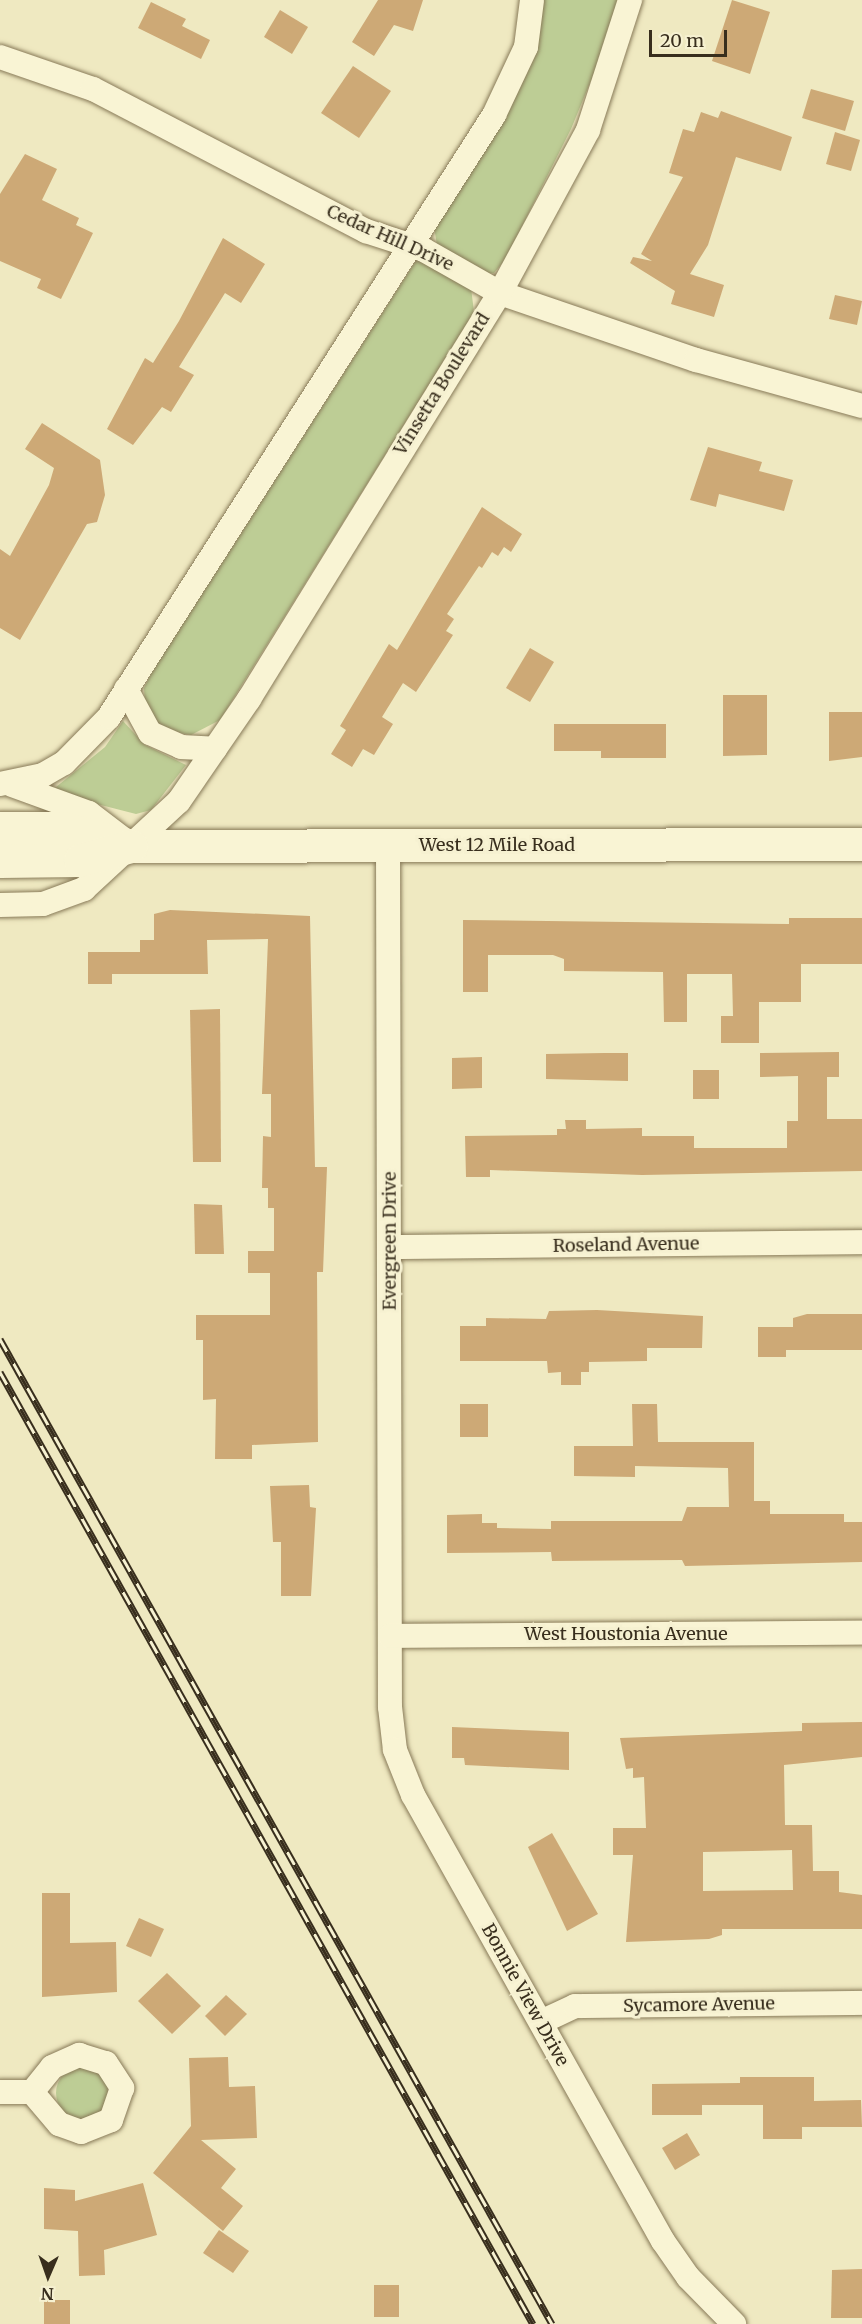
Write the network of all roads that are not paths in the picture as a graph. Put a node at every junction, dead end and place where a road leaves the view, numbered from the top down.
1 (532, 0) edge
2 (630, 0) edge
3 (0, 57) edge
4 (412, 246) junction
5 (500, 293) junction
6 (862, 406) edge
7 (126, 689) junction
8 (215, 749) junction
9 (6, 784) edge
10 (0, 828) edge
11 (862, 844) edge
12 (132, 846) junction
13 (388, 846) junction
14 (0, 861) edge
15 (0, 905) edge
16 (862, 1242) edge
17 (391, 1247) junction
18 (862, 1633) edge
19 (390, 1636) junction
20 (862, 2003) edge
21 (541, 2022) junction
22 (0, 2092) edge
23 (32, 2092) dead end
24 (734, 2324) edge

1 - 4 street
2 - 5 street, Vinsetta Boulevard
3 - 4 street, Cedar Hill Drive
4 - 5 street, Cedar Hill Drive
4 - 7 street
5 - 6 street, Cedar Hill Drive
5 - 8 street, Vinsetta Boulevard
7 - 8 street
7 - 9 street
8 - 12 street, Vinsetta Boulevard
9 - 12 street
10 - 12 main road, West 12 Mile Road
11 - 13 main road, West 12 Mile Road
12 - 13 main road, West 12 Mile Road
12 - 14 main road, West 12 Mile Road
12 - 15 street, Vinsetta Boulevard
13 - 17 street, Evergreen Drive
16 - 17 street, Roseland Avenue
17 - 19 street, Evergreen Drive
18 - 19 street, West Houstonia Avenue
19 - 21 street, Bonnie View Drive
20 - 21 street, Sycamore Avenue
21 - 24 street, Bonnie View Drive
22 - 23 street

